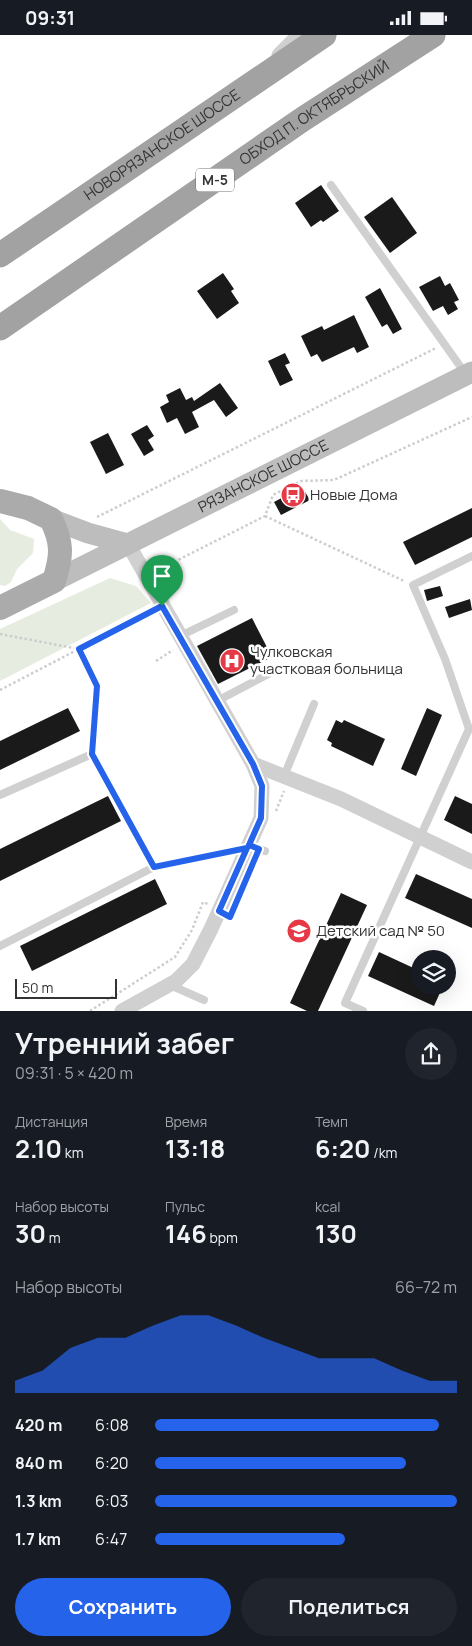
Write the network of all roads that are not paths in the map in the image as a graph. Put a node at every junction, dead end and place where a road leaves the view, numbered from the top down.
1 (299, 35) edge
2 (324, 35) edge
3 (433, 35) edge
4 (246, 87) junction
5 (331, 185) dead end
6 (51, 219) junction
7 (0, 243) edge
8 (0, 255) edge
9 (0, 328) edge
10 (469, 373) edge
11 (0, 501) edge
12 (51, 519) junction
13 (128, 544) junction
14 (472, 556) edge
15 (54, 581) junction
16 (0, 609) edge
17 (234, 609) dead end
18 (180, 636) junction
19 (276, 670) dead end
20 (217, 701) junction
21 (314, 703) dead end
22 (253, 764) junction
23 (284, 783) junction
24 (0, 795) edge
25 (420, 837) junction
26 (248, 846) junction
27 (265, 851) dead end
28 (472, 863) edge
29 (154, 867) junction
30 (0, 947) edge
31 (170, 985) junction
32 (204, 999) dead end
33 (122, 1011) edge
34 (363, 1011) edge

1 - 4 street
2 - 4 highway, НОВОРЯЗАНСКОЕ ШОССЕ
3 - 9 highway, ОБХОД П. ОКТЯБРЬСКИЙ / М-5
4 - 6 highway, НОВОРЯЗАНСКОЕ ШОССЕ
5 - 10 lane
6 - 7 main road
6 - 8 highway, НОВОРЯЗАНСКОЕ ШОССЕ
10 - 13 main road, РЯЗАНСКОЕ ШОССЕ
11 - 12 main road
12 - 13 main road
12 - 15 main road
13 - 15 main road, РЯЗАНСКОЕ ШОССЕ
13 - 18 street
14 - 25 lane
15 - 16 main road
17 - 18 lane
18 - 20 street
19 - 20 lane
20 - 22 street
21 - 23 lane
22 - 23 street
22 - 26 street
23 - 25 street
24 - 29 lane
25 - 28 street
25 - 34 lane
26 - 27 lane
26 - 29 lane
26 - 31 street
29 - 30 lane
31 - 32 lane
31 - 33 street

